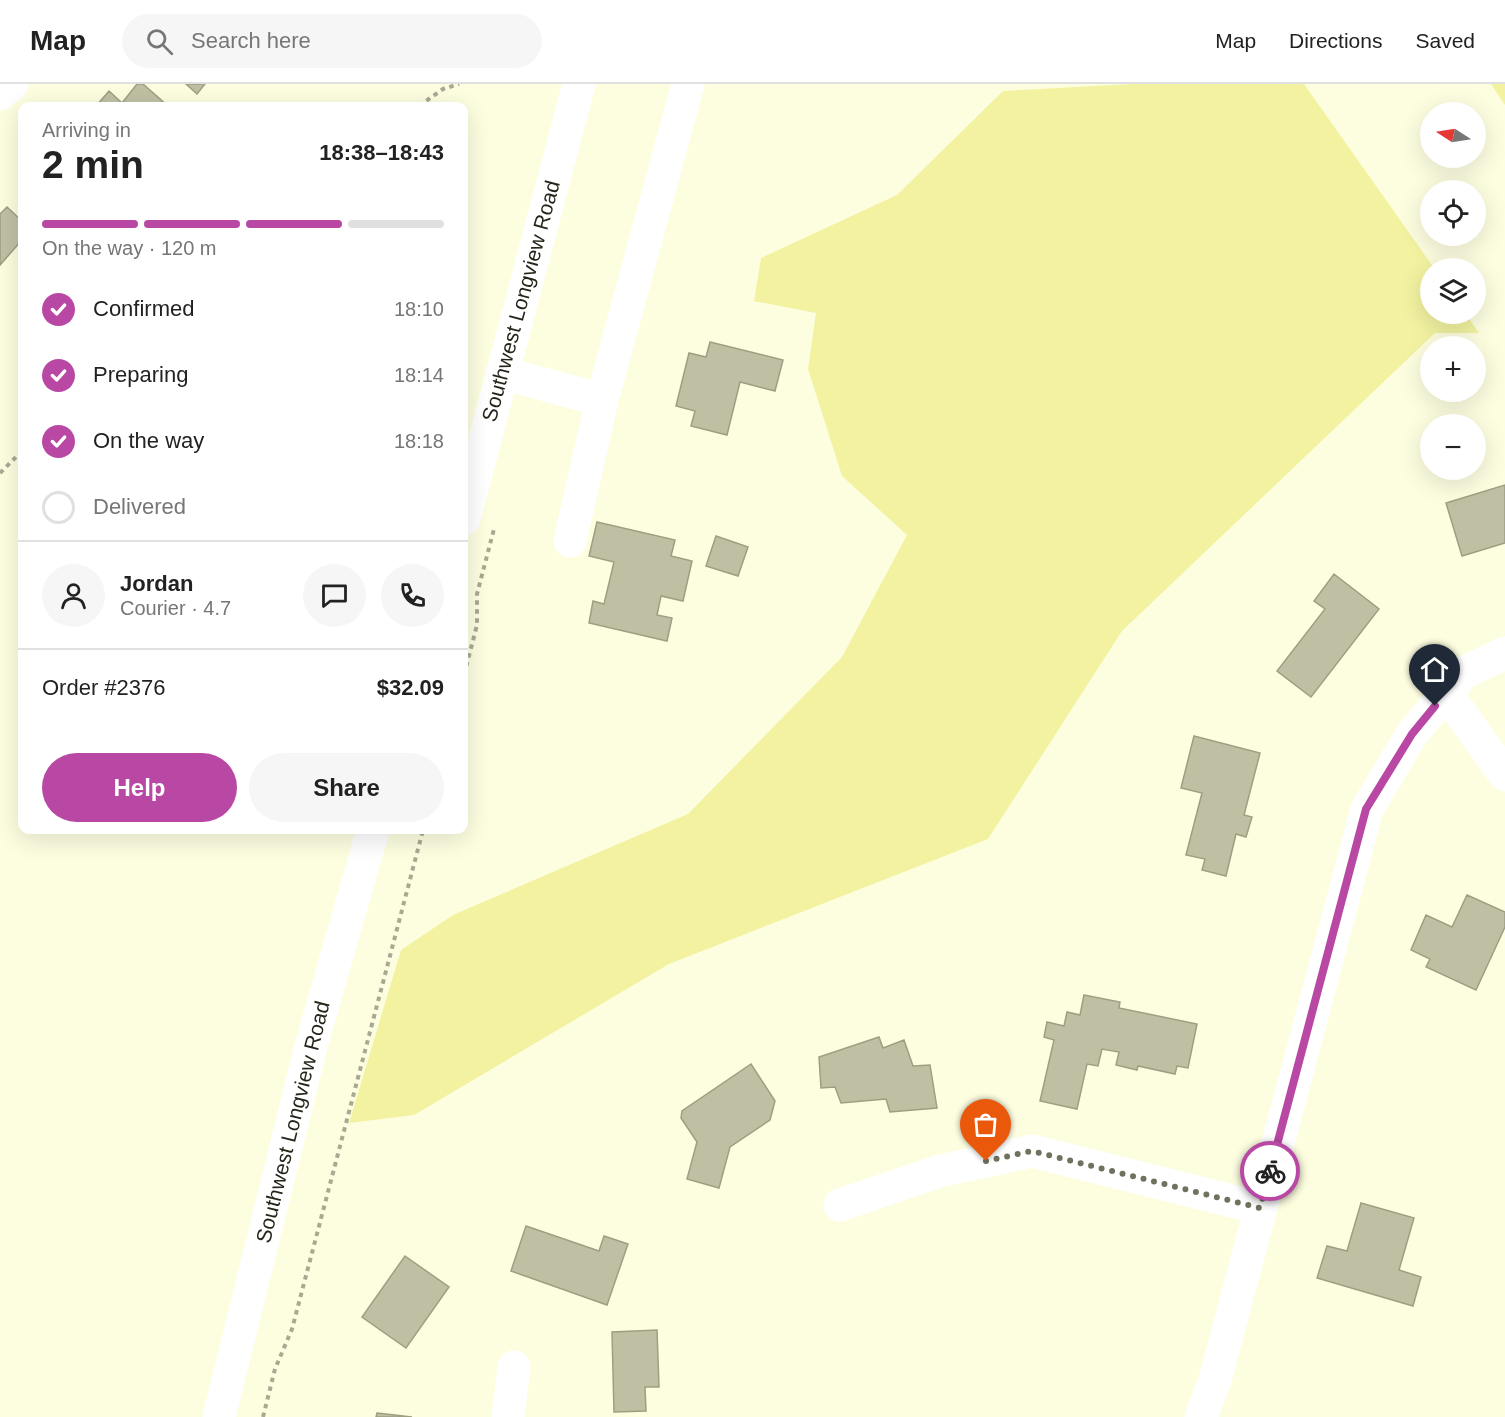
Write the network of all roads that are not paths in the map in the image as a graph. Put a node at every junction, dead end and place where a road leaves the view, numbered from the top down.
1 (12, 84) edge
2 (579, 84) edge
3 (688, 84) edge
4 (0, 94) edge
5 (502, 373) junction
6 (602, 400) junction
7 (468, 504) edge
8 (570, 541) dead end
9 (1505, 653) edge
10 (1446, 693) junction
11 (1505, 775) edge
12 (373, 834) edge
13 (840, 1205) dead end
14 (1260, 1208) junction
15 (513, 1367) dead end
16 (219, 1417) edge
17 (508, 1417) edge
18 (1201, 1417) edge

1 - 4 street
2 - 5 street, Southwest Longview Road
3 - 6 street
5 - 6 street
5 - 7 street, Southwest Longview Road
6 - 8 street
9 - 10 street
10 - 11 street
10 - 14 street
12 - 16 street, Southwest Longview Road
13 - 14 street
14 - 18 street
15 - 17 street

